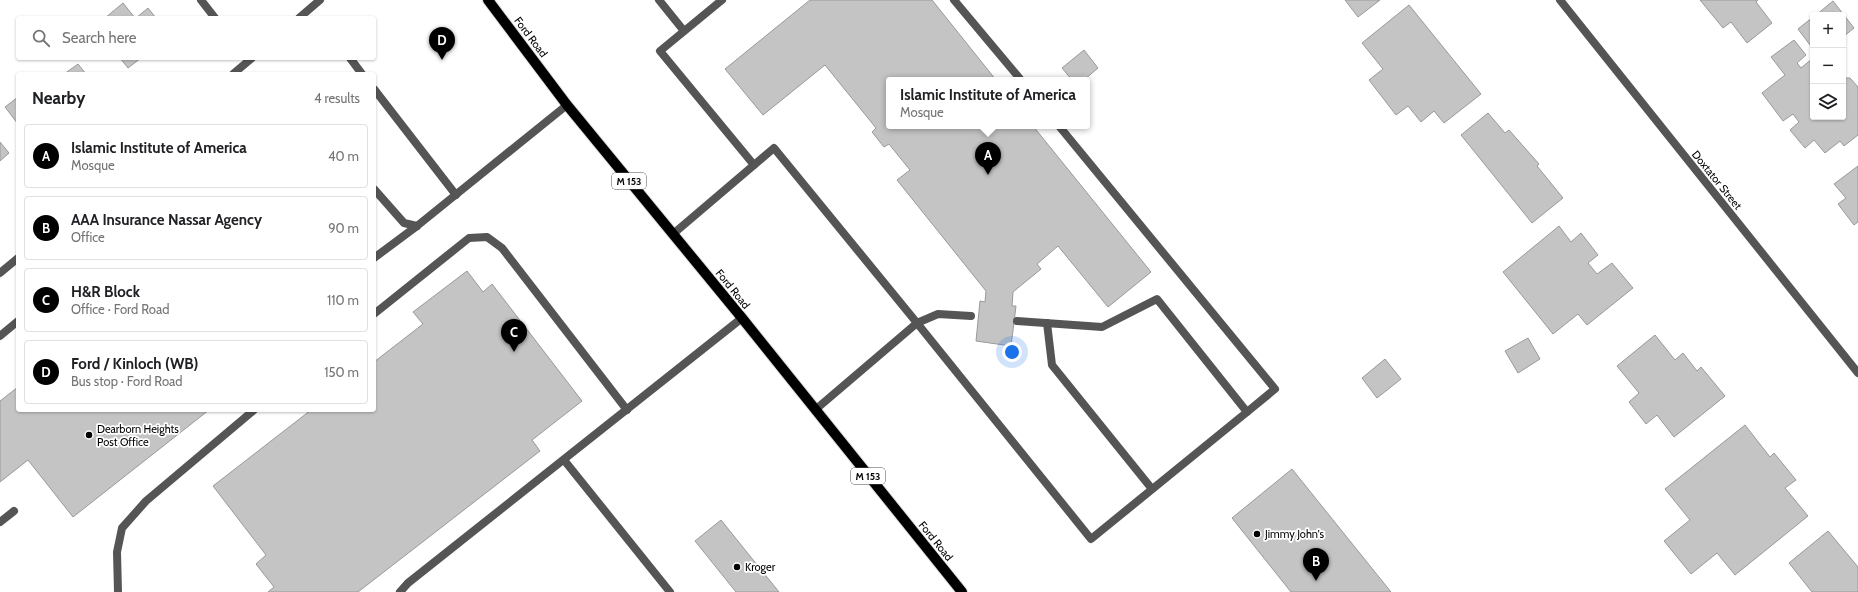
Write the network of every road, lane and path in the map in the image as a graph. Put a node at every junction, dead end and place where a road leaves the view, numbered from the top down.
1 (201, 0) edge
2 (320, 0) edge
3 (488, 0) edge
4 (659, 0) edge
5 (722, 0) edge
6 (954, 0) edge
7 (1560, 0) edge
8 (214, 16) edge
9 (301, 16) edge
10 (684, 31) junction
11 (248, 60) edge
12 (352, 60) edge
13 (235, 72) edge
14 (360, 72) edge
15 (1018, 77) edge
16 (376, 92) edge
17 (567, 105) junction
18 (1061, 129) edge
19 (754, 165) junction
20 (376, 191) edge
21 (456, 195) junction
22 (417, 226) junction
23 (673, 234) junction
24 (376, 257) edge
25 (16, 260) edge
26 (0, 273) edge
27 (376, 312) edge
28 (971, 316) dead end
29 (742, 318) junction
30 (1017, 321) dead end
31 (16, 323) edge
32 (917, 323) junction
33 (1047, 323) junction
34 (0, 336) edge
35 (1858, 373) edge
36 (627, 410) junction
37 (815, 410) junction
38 (252, 412) edge
39 (1247, 412) junction
40 (564, 460) junction
41 (1152, 489) junction
42 (14, 511) dead end
43 (0, 522) edge
44 (118, 592) edge
45 (400, 592) edge
46 (670, 592) edge
47 (962, 592) edge

1 - 8 street
2 - 9 street
3 - 17 main road, Ford Road / M 153
4 - 10 street
5 - 10 street
6 - 15 street
7 - 35 street, Doxtator Street
10 - 19 street
11 - 13 street
12 - 14 street
16 - 21 street
17 - 21 street
17 - 23 main road, Ford Road / M 153
18 - 39 street
19 - 23 street
19 - 32 street
20 - 22 street
21 - 22 street
22 - 24 street
23 - 29 main road, Ford Road / M 153
25 - 26 street
27 - 36 street
28 - 32 street
29 - 36 street
29 - 37 main road, Ford Road / M 153
30 - 33 street
31 - 34 street
32 - 37 street
32 - 41 street
33 - 39 street
33 - 41 street
36 - 40 street
37 - 47 main road, Ford Road / M 153
38 - 44 street
39 - 41 street
40 - 45 street
40 - 46 street
42 - 43 street

